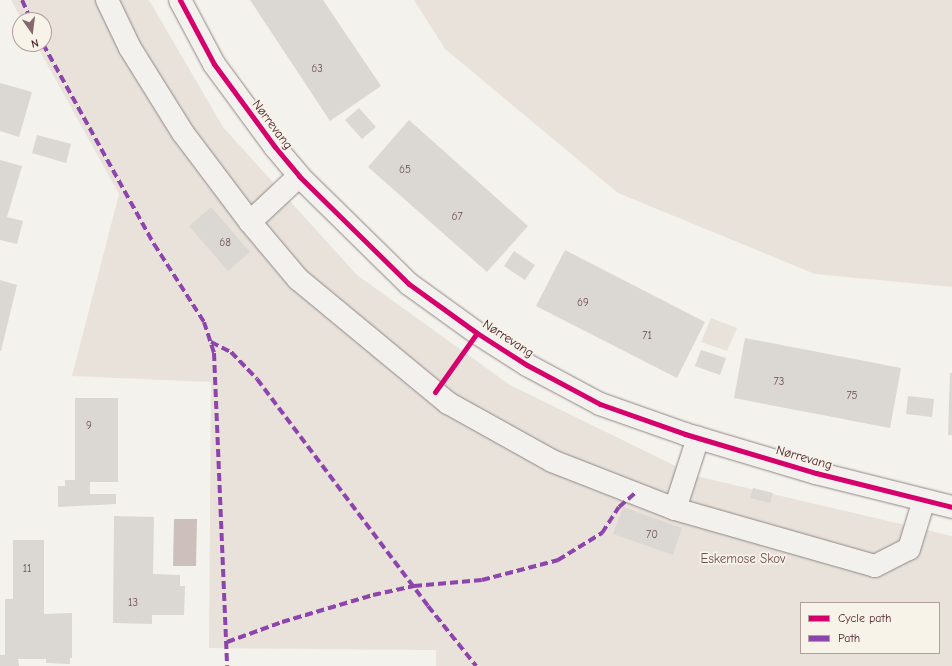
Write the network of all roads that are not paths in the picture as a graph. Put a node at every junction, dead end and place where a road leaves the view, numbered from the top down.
1 (107, 0) edge
2 (180, 0) edge
3 (299, 176) junction
4 (250, 222) junction
5 (698, 438) junction
6 (924, 500) junction
7 (952, 507) edge
8 (675, 509) junction

1 - 4 street
2 - 3 street, Nørrevang
3 - 4 street
3 - 5 street, Nørrevang
4 - 8 street
5 - 6 street, Nørrevang
5 - 8 street
6 - 7 street, Nørrevang
6 - 8 street

